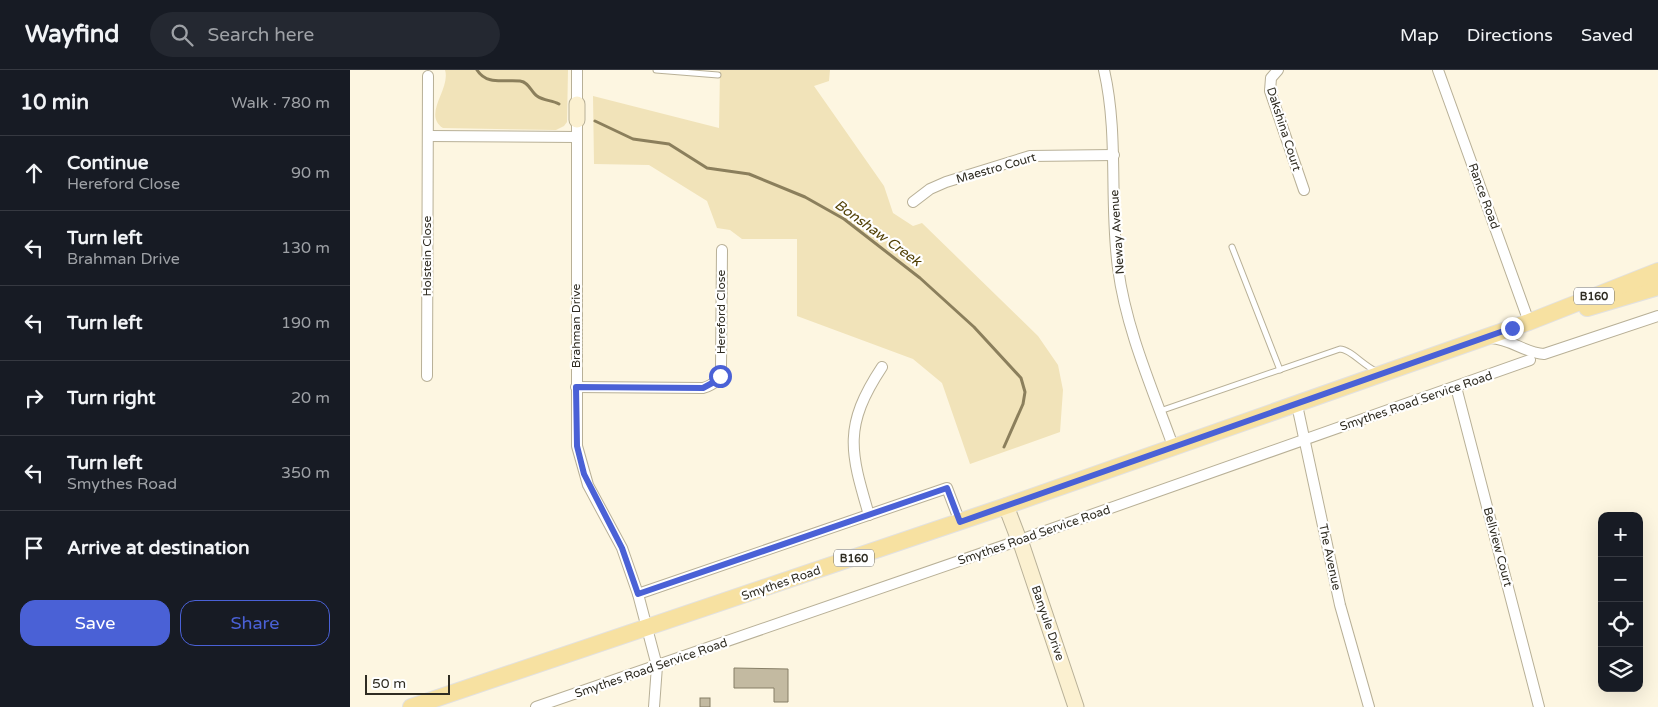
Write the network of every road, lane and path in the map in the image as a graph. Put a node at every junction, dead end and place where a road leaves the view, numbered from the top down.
1 (577, 70) edge
2 (656, 70) edge
3 (1104, 70) edge
4 (1278, 70) edge
5 (1438, 70) edge
6 (718, 75) dead end
7 (428, 76) dead end
8 (577, 104) joint
9 (577, 120) joint
10 (428, 136) junction
11 (576, 138) junction
12 (1114, 155) junction
13 (1304, 190) dead end
14 (914, 202) dead end
15 (1232, 247) dead end
16 (722, 250) dead end
17 (1658, 271) edge
18 (1658, 287) edge
19 (1658, 316) edge
20 (1529, 322) junction
21 (1483, 339) junction
22 (1530, 360) dead end
23 (882, 367) dead end
24 (1280, 370) junction
25 (1382, 374) junction
26 (426, 376) dead end
27 (576, 387) junction
28 (1456, 387) junction
29 (1296, 405) junction
30 (1160, 410) junction
31 (1306, 440) junction
32 (1173, 446) junction
33 (1006, 506) junction
34 (869, 515) junction
35 (960, 522) junction
36 (1020, 540) junction
37 (638, 594) junction
38 (647, 628) junction
39 (657, 666) junction
40 (411, 707) edge
41 (536, 707) edge
42 (654, 707) edge
43 (1076, 707) edge
44 (1369, 707) edge
45 (1539, 707) edge

1 - 8 street, Brahman Drive
2 - 6 lane
3 - 12 street, Neway Avenue
4 - 13 street, Dakshina Court
5 - 20 street, Rance Road
7 - 10 street, Holstein Close
8 - 9 street, Brahman Drive
9 - 11 street, Brahman Drive
10 - 11 street
10 - 26 street, Holstein Close
11 - 27 street, Brahman Drive
12 - 14 street, Maestro Court
12 - 30 street, Neway Avenue
15 - 24 lane
16 - 27 street, Hereford Close
17 - 20 main road, Smythes Road / B160
18 - 20 main road, B160
19 - 21 street
20 - 21 main road, Smythes Road / B160
21 - 25 main road, Smythes Road / B160
22 - 28 street, Smythes Road Service Road
23 - 34 street
24 - 25 lane
24 - 30 lane
25 - 29 main road, Smythes Road / B160
27 - 37 street, Brahman Drive
28 - 31 street, Smythes Road Service Road
28 - 45 street, Bellview Court
29 - 31 street, The Avenue
29 - 32 main road, Smythes Road / B160
30 - 32 street, Neway Avenue
31 - 36 street, Smythes Road Service Road
31 - 44 street, The Avenue
32 - 33 main road, Smythes Road / B160
33 - 35 main road, Smythes Road / B160
33 - 36 street, Banyule Drive
34 - 35 street
34 - 37 street
35 - 38 main road, Smythes Road / B160
36 - 39 street, Smythes Road Service Road
36 - 43 street, Banyule Drive
37 - 38 street, Brahman Drive
38 - 39 street, Brahman Drive
38 - 40 main road, Smythes Road / B160
39 - 41 street, Smythes Road Service Road
39 - 42 street, Brahman Drive

